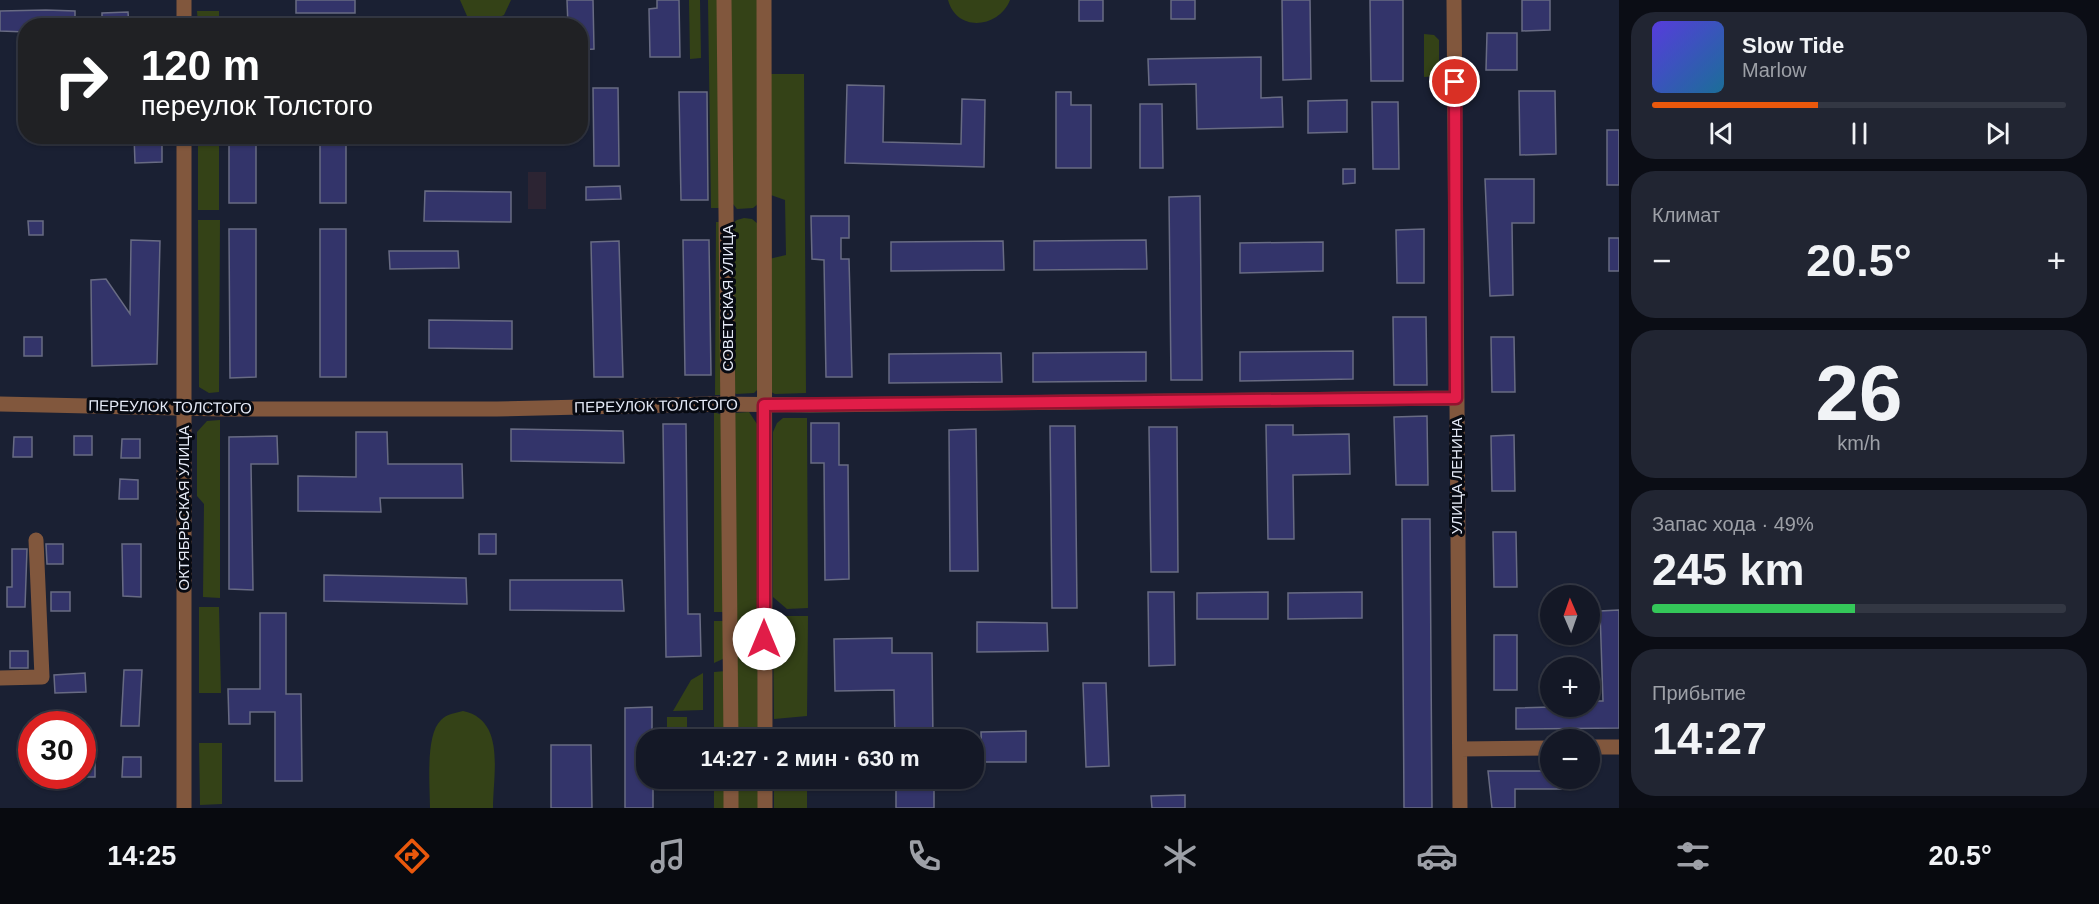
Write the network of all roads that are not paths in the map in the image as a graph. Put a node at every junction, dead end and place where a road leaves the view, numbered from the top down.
1 (184, 0) edge
2 (724, 0) edge
3 (764, 0) edge
4 (1454, 0) edge
5 (184, 18) edge
6 (184, 144) edge
7 (1456, 398) junction
8 (0, 404) edge
9 (728, 405) junction
10 (764, 405) junction
11 (184, 406) junction
12 (36, 540) dead end
13 (0, 678) edge
14 (731, 729) edge
15 (765, 729) edge
16 (1600, 747) edge
17 (1619, 747) edge
18 (1540, 748) edge
19 (1460, 749) junction
20 (731, 789) edge
21 (765, 789) edge
22 (184, 808) edge
23 (731, 808) edge
24 (765, 808) edge
25 (1460, 808) edge

1 - 5 street
2 - 9 street, СОВЕТСКАЯ УЛИЦА
3 - 10 street
4 - 7 street, УЛИЦА ЛЕНИНА
6 - 11 street, ОКТЯБРЬСКАЯ УЛИЦА
7 - 10 street, ПЕРЕУЛОК ТОЛСТОГО
7 - 19 street, УЛИЦА ЛЕНИНА
8 - 11 street, ПЕРЕУЛОК ТОЛСТОГО
9 - 10 street, ПЕРЕУЛОК ТОЛСТОГО
9 - 11 street, ПЕРЕУЛОК ТОЛСТОГО
9 - 14 street, СОВЕТСКАЯ УЛИЦА
10 - 15 street
11 - 22 street, ОКТЯБРЬСКАЯ УЛИЦА
12 - 13 street
16 - 17 street
18 - 19 street
19 - 25 street, УЛИЦА ЛЕНИНА
20 - 23 street
21 - 24 street

